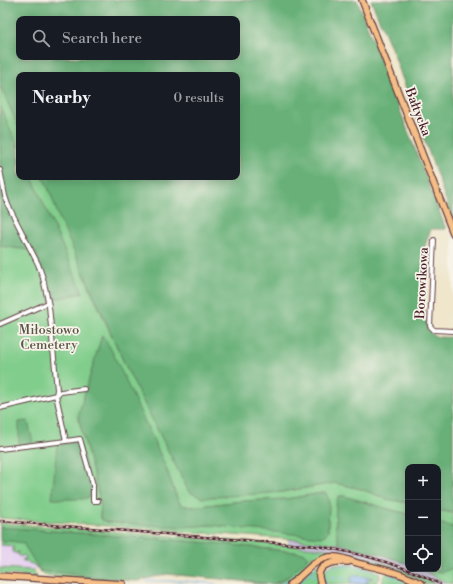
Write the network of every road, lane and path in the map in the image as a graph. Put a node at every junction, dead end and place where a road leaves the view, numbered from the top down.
1 (362, 0) edge
2 (0, 170) edge
3 (453, 233) edge
4 (434, 240) dead end
5 (48, 303) junction
6 (0, 324) edge
7 (453, 331) edge
8 (84, 389) dead end
9 (56, 395) junction
10 (0, 408) edge
11 (66, 441) junction
12 (0, 449) edge
13 (98, 502) dead end
14 (360, 564) junction
15 (0, 576) edge
16 (40, 581) edge
17 (123, 584) edge
18 (290, 584) edge
19 (322, 584) edge
20 (422, 584) edge

1 - 3 main road, Bałtycka
2 - 5 street
4 - 7 street, Borowikowa
5 - 6 street
5 - 9 street
8 - 9 street
9 - 10 street
9 - 11 street
11 - 12 street
11 - 13 street
14 - 18 main road
14 - 19 main road
14 - 20 main road
15 - 16 main road
16 - 17 main road

